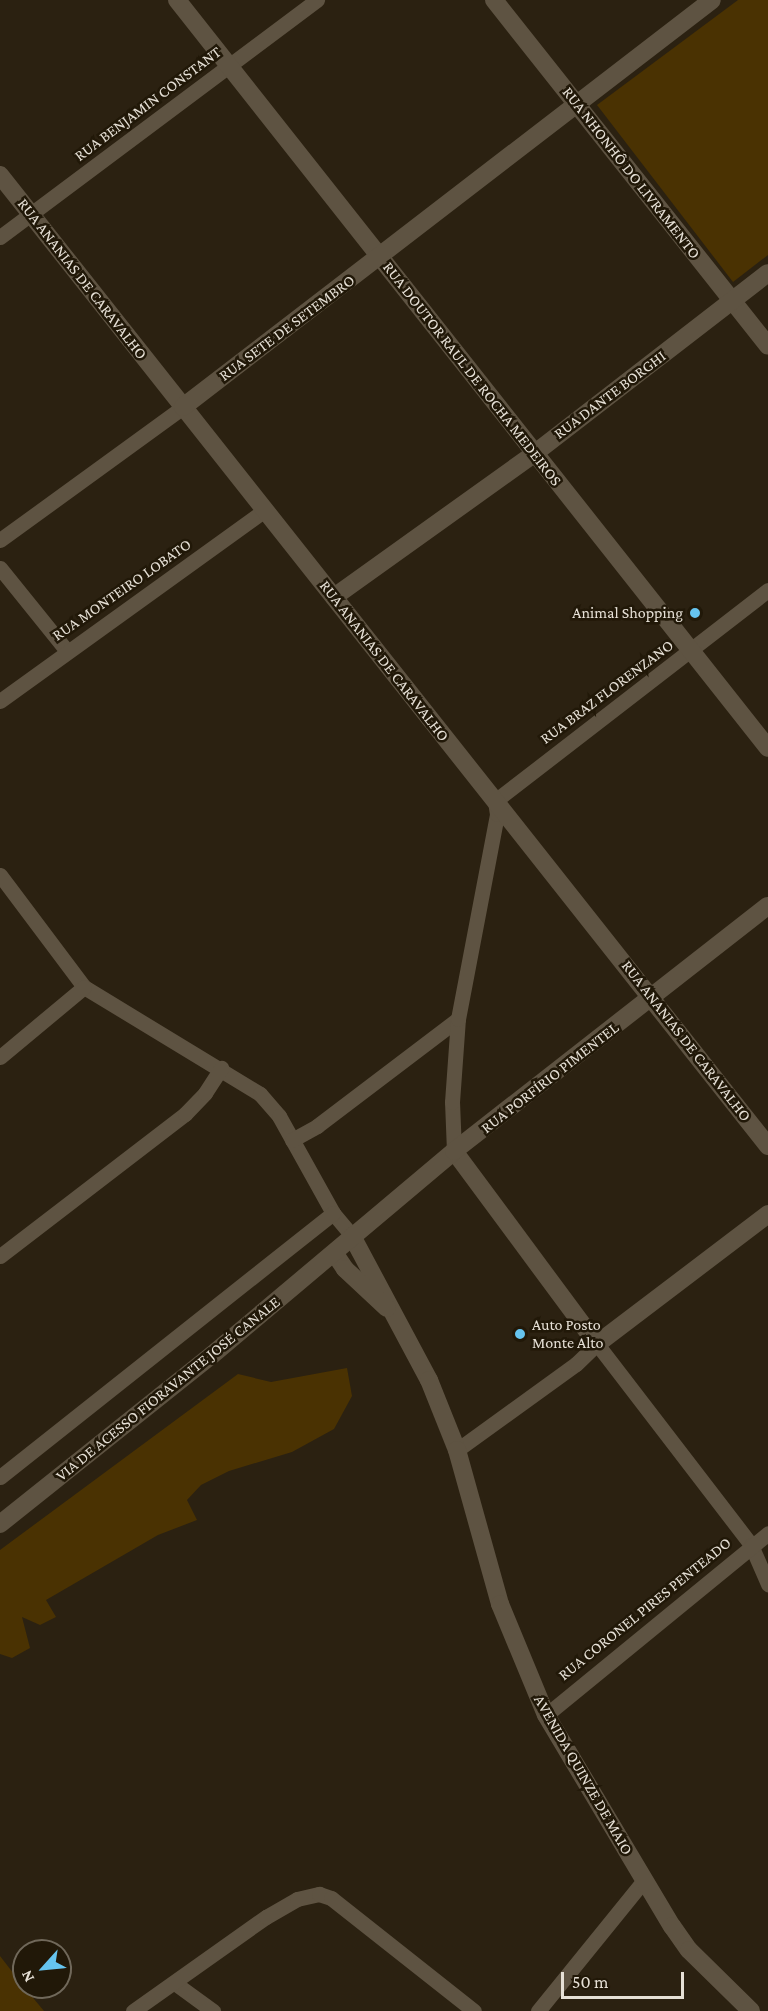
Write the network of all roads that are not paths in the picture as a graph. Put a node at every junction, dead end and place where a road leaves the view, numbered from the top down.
1 (177, 0) edge
2 (316, 0) edge
3 (494, 0) edge
4 (712, 0) edge
5 (229, 66) junction
6 (578, 106) junction
7 (0, 175) edge
8 (30, 214) junction
9 (0, 237) edge
10 (380, 257) junction
11 (768, 273) edge
12 (733, 301) junction
13 (768, 346) edge
14 (183, 406) junction
15 (535, 453) junction
16 (265, 510) junction
17 (0, 540) edge
18 (0, 568) edge
19 (768, 590) edge
20 (334, 597) junction
21 (67, 651) junction
22 (691, 651) junction
23 (0, 701) edge
24 (768, 748) edge
25 (495, 801) junction
26 (0, 875) edge
27 (768, 906) edge
28 (84, 987) junction
29 (652, 999) junction
30 (458, 1019) junction
31 (0, 1057) edge
32 (221, 1068) junction
33 (292, 1140) junction
34 (768, 1146) edge
35 (454, 1151) junction
36 (333, 1213) junction
37 (768, 1214) edge
38 (352, 1236) junction
39 (334, 1254) junction
40 (0, 1256) edge
41 (388, 1309) junction
42 (597, 1344) junction
43 (457, 1450) junction
44 (0, 1477) edge
45 (0, 1524) edge
46 (768, 1533) edge
47 (751, 1545) junction
48 (768, 1584) edge
49 (546, 1715) junction
50 (645, 1881) junction
51 (176, 1984) junction
52 (133, 2011) edge
53 (213, 2011) edge
54 (474, 2011) edge
55 (538, 2011) edge
56 (752, 2011) edge

1 - 5 street, RUA DOUTOR RAUL DE ROCHA MEDEIROS
2 - 5 street, RUA BENJAMIN CONSTANT
3 - 6 street, RUA NHONHÔ DO LIVRAMENTO
4 - 6 street, RUA SETE DE SETEMBRO
5 - 8 street, RUA BENJAMIN CONSTANT
5 - 10 street, RUA DOUTOR RAUL DE ROCHA MEDEIROS
6 - 10 street, RUA SETE DE SETEMBRO
6 - 12 street, RUA NHONHÔ DO LIVRAMENTO
7 - 8 street, RUA ANANIAS DE CARAVALHO
8 - 9 street, RUA BENJAMIN CONSTANT
8 - 14 street, RUA ANANIAS DE CARAVALHO
10 - 14 street, RUA SETE DE SETEMBRO
10 - 15 street, RUA DOUTOR RAUL DE ROCHA MEDEIROS
11 - 12 street, RUA DANTE BORGHI
12 - 13 street, RUA NHONHÔ DO LIVRAMENTO
12 - 15 street, RUA DANTE BORGHI
14 - 16 street, RUA ANANIAS DE CARAVALHO
14 - 17 street, RUA SETE DE SETEMBRO
15 - 20 street, RUA DANTE BORGHI
15 - 22 street, RUA DOUTOR RAUL DE ROCHA MEDEIROS
16 - 20 street, RUA ANANIAS DE CARAVALHO
16 - 21 street, RUA MONTEIRO LOBATO
18 - 21 street
19 - 22 street, RUA BRAZ FLORENZANO
20 - 25 street, RUA ANANIAS DE CARAVALHO
21 - 23 street, RUA MONTEIRO LOBATO
22 - 24 street, RUA DOUTOR RAUL DE ROCHA MEDEIROS
22 - 25 street, RUA BRAZ FLORENZANO
25 - 29 street, RUA ANANIAS DE CARAVALHO
25 - 30 street
26 - 28 street
27 - 29 street, RUA PORFÍRIO PIMENTEL
28 - 31 street
28 - 32 street
29 - 34 street, RUA ANANIAS DE CARAVALHO
29 - 35 street, RUA PORFÍRIO PIMENTEL
30 - 33 street
30 - 35 street
32 - 33 street
32 - 40 street
33 - 36 street
35 - 38 street, RUA PORFÍRIO PIMENTEL
35 - 42 street
36 - 38 street
36 - 44 street
37 - 42 street
38 - 39 street, RUA PORFÍRIO PIMENTEL
38 - 41 street
39 - 41 street
39 - 45 street, VIA DE ACESSO FIORAVANTE JOSÉ CANALE
41 - 43 street, AVENIDA QUINZE DE MAIO
42 - 43 street
42 - 47 street
43 - 49 street, AVENIDA QUINZE DE MAIO
46 - 47 street, RUA CORONEL PIRES PENTEADO
47 - 48 street
47 - 49 street, RUA CORONEL PIRES PENTEADO
49 - 50 street, AVENIDA QUINZE DE MAIO
50 - 55 street
50 - 56 street, AVENIDA QUINZE DE MAIO
51 - 52 street
51 - 53 street
51 - 54 street

